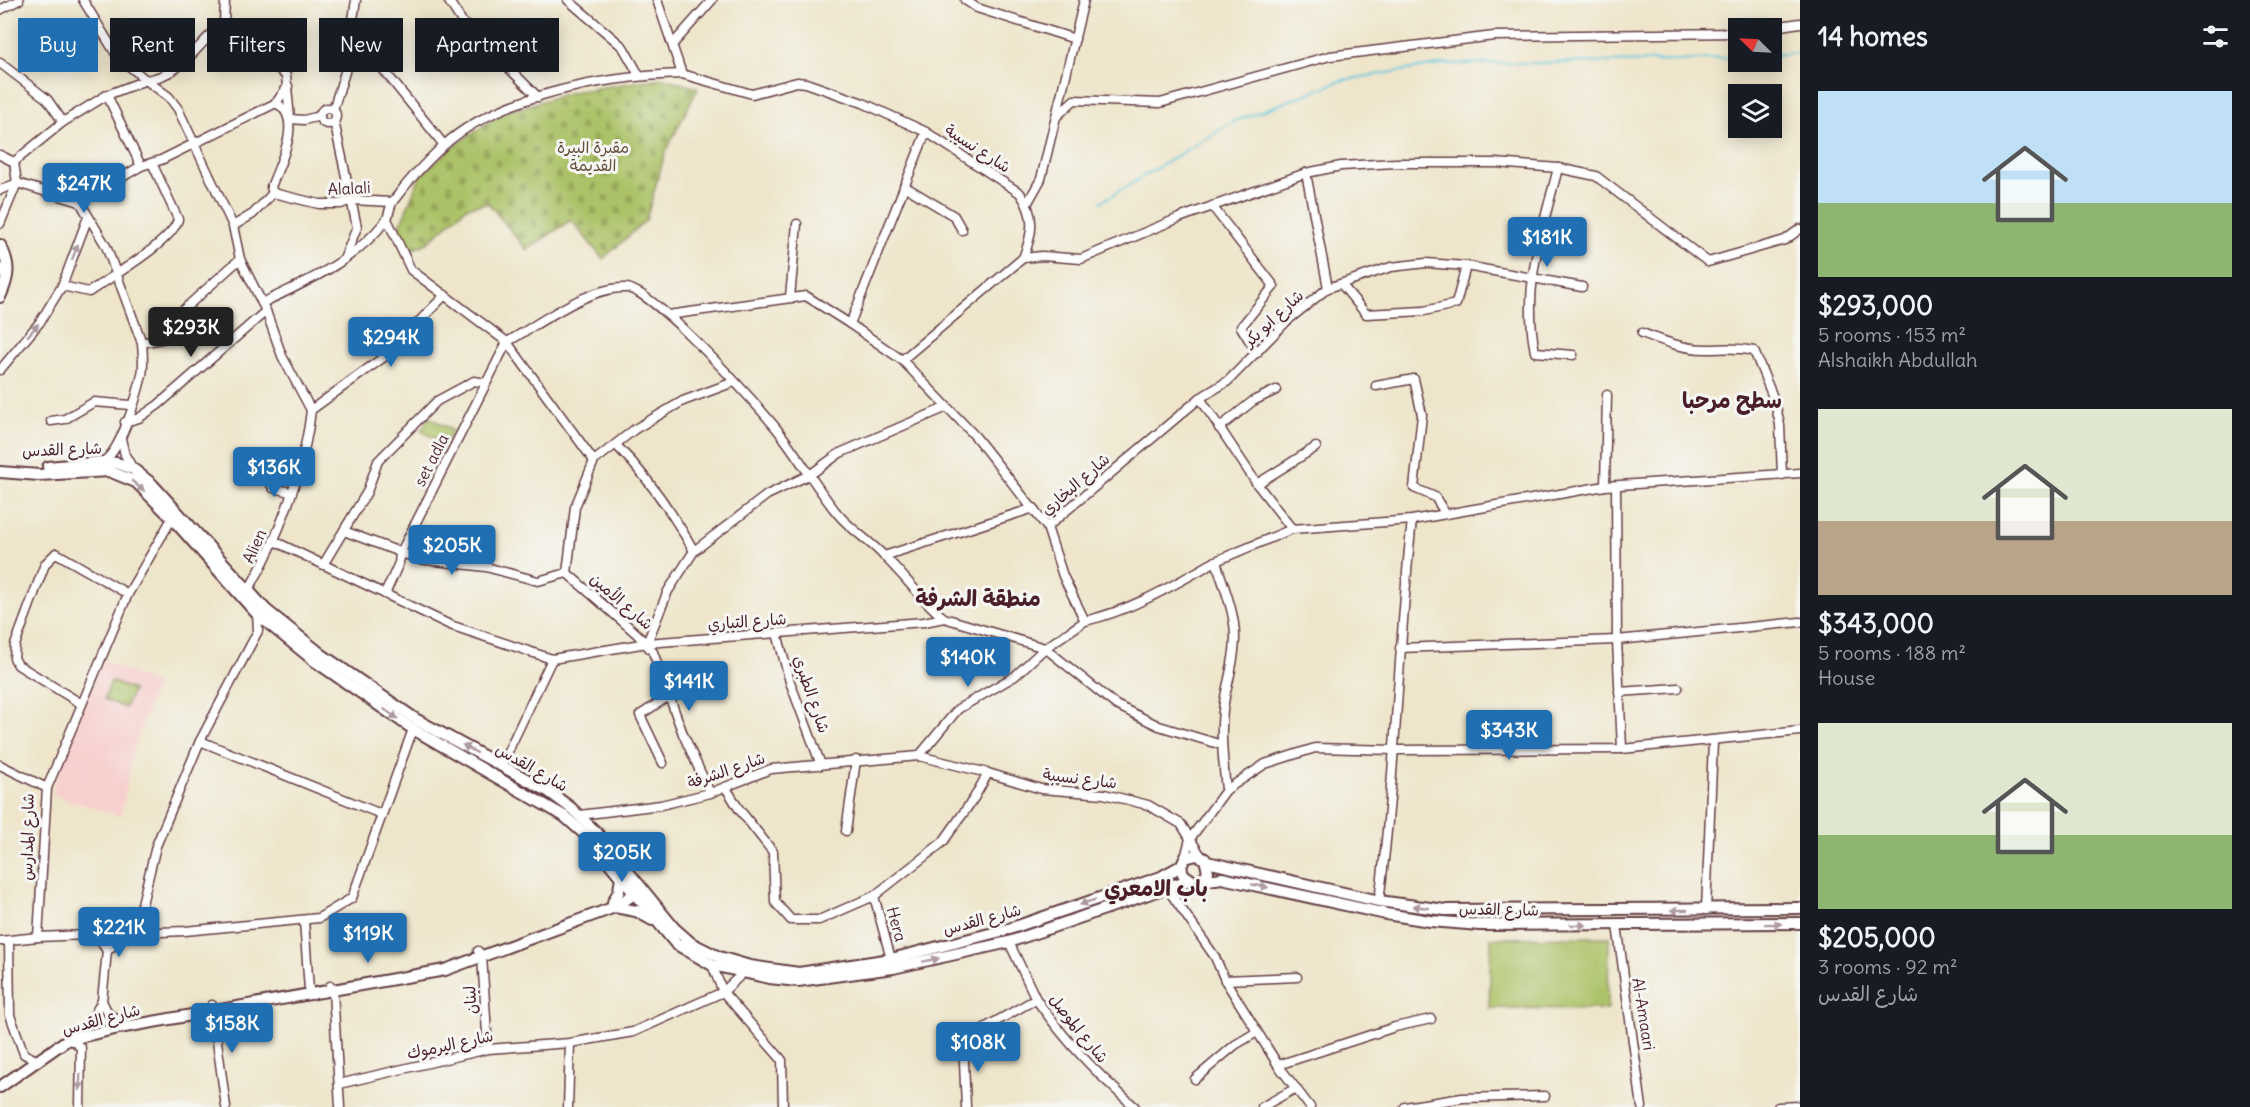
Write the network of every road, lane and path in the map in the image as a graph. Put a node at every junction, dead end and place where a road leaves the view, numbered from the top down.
1 (19, 0) edge
2 (83, 0) edge
3 (225, 0) edge
4 (356, 0) edge
5 (448, 0) edge
6 (567, 0) edge
7 (657, 0) edge
8 (712, 0) edge
9 (965, 0) edge
10 (1084, 0) edge
11 (0, 10) edge
12 (224, 18) edge
13 (353, 18) edge
14 (1800, 23) edge
15 (1782, 26) edge
16 (1728, 33) edge
17 (1075, 39) junction
18 (207, 40) edge
19 (673, 44) junction
20 (0, 63) edge
21 (282, 72) edge
22 (345, 72) edge
23 (385, 72) edge
24 (682, 74) junction
25 (639, 75) junction
26 (146, 80) junction
27 (288, 86) junction
28 (107, 95) junction
29 (538, 97) junction
30 (276, 103) junction
31 (333, 110) junction
32 (320, 117) junction
33 (1056, 117) junction
34 (290, 119) junction
35 (63, 122) junction
36 (334, 122) junction
37 (926, 132) junction
38 (193, 143) junction
39 (444, 145) junction
40 (0, 155) edge
41 (152, 163) junction
42 (141, 166) junction
43 (14, 167) junction
44 (1558, 168) junction
45 (1306, 173) junction
46 (16, 185) junction
47 (904, 186) junction
48 (33, 189) junction
49 (0, 192) edge
50 (273, 193) junction
51 (12, 197) junction
52 (351, 200) junction
53 (80, 202) junction
54 (392, 202) junction
55 (1027, 204) junction
56 (1212, 206) junction
57 (88, 217) junction
58 (387, 219) junction
59 (0, 224) edge
60 (796, 224) dead end
61 (233, 226) junction
62 (1800, 229) edge
63 (962, 230) dead end
64 (0, 245) edge
65 (1023, 258) junction
66 (240, 259) junction
67 (344, 260) junction
68 (1466, 266) junction
69 (116, 273) junction
70 (1531, 279) junction
71 (1342, 285) junction
72 (62, 286) junction
73 (1582, 287) dead end
74 (1328, 288) junction
75 (444, 295) junction
76 (0, 297) edge
77 (790, 297) junction
78 (264, 307) junction
79 (669, 315) junction
80 (850, 324) junction
81 (1642, 333) dead end
82 (507, 342) junction
83 (142, 343) junction
84 (1257, 353) junction
85 (1573, 355) dead end
86 (902, 360) junction
87 (0, 370) edge
88 (486, 382) junction
89 (734, 382) junction
90 (1376, 386) dead end
91 (1276, 390) dead end
92 (1607, 395) dead end
93 (1200, 398) junction
94 (132, 405) junction
95 (947, 407) junction
96 (310, 410) junction
97 (51, 422) dead end
98 (125, 422) junction
99 (1219, 429) junction
100 (121, 439) junction
101 (617, 446) junction
102 (1316, 447) dead end
103 (594, 461) junction
104 (102, 462) junction
105 (0, 465) edge
106 (259, 465) dead end
107 (134, 469) junction
108 (0, 472) edge
109 (1800, 473) edge
110 (811, 474) junction
111 (1782, 476) junction
112 (1257, 484) junction
113 (1605, 486) junction
114 (1616, 487) junction
115 (290, 492) junction
116 (1034, 508) junction
117 (1445, 513) junction
118 (174, 515) junction
119 (1412, 520) junction
120 (1047, 527) junction
121 (1292, 529) junction
122 (344, 531) junction
123 (274, 541) junction
124 (693, 551) junction
125 (400, 554) junction
126 (884, 556) junction
127 (1216, 561) junction
128 (323, 565) junction
129 (567, 573) junction
130 (128, 594) junction
131 (246, 594) junction
132 (385, 594) junction
133 (257, 614) junction
134 (944, 618) junction
135 (1085, 621) junction
136 (1800, 622) edge
137 (272, 626) junction
138 (258, 631) junction
139 (777, 633) junction
140 (1617, 640) junction
141 (647, 643) junction
142 (1046, 648) junction
143 (1400, 648) junction
144 (552, 659) junction
145 (1678, 688) dead end
146 (1619, 692) junction
147 (669, 696) junction
148 (80, 703) junction
149 (415, 724) junction
150 (1800, 731) edge
151 (200, 741) junction
152 (1713, 741) junction
153 (1222, 745) junction
154 (1622, 749) junction
155 (1395, 750) junction
156 (919, 756) junction
157 (856, 760) junction
158 (663, 763) dead end
159 (0, 765) edge
160 (821, 765) junction
161 (501, 766) junction
162 (988, 772) junction
163 (47, 788) junction
164 (726, 788) junction
165 (1227, 790) junction
166 (710, 793) junction
167 (618, 812) junction
168 (381, 814) junction
169 (580, 814) junction
170 (594, 831) junction
171 (846, 831) dead end
172 (1190, 839) junction
173 (1204, 859) junction
174 (1184, 862) junction
175 (621, 877) junction
176 (1203, 879) junction
177 (1189, 880) junction
178 (1167, 888) junction
179 (639, 892) junction
180 (874, 896) junction
181 (1379, 901) junction
182 (614, 904) junction
183 (1800, 908) edge
184 (1706, 910) junction
185 (304, 920) junction
186 (657, 923) junction
187 (1800, 923) edge
188 (1617, 925) junction
189 (132, 933) junction
190 (91, 935) junction
191 (38, 937) junction
192 (4, 941) edge
193 (1009, 942) junction
194 (107, 951) junction
195 (480, 954) junction
196 (892, 964) junction
197 (712, 965) junction
198 (744, 972) junction
199 (1297, 977) dead end
200 (1226, 980) junction
201 (331, 988) junction
202 (311, 992) junction
203 (723, 992) junction
204 (1036, 999) junction
205 (102, 1001) junction
206 (212, 1008) junction
207 (1431, 1019) dead end
208 (121, 1022) junction
209 (1257, 1032) junction
210 (89, 1035) junction
211 (68, 1040) junction
212 (570, 1043) junction
213 (488, 1049) junction
214 (81, 1057) junction
215 (36, 1060) junction
216 (1278, 1065) junction
217 (1195, 1078) dead end
218 (339, 1084) junction
219 (0, 1087) edge
220 (1296, 1088) junction
221 (1545, 1096) dead end
222 (1800, 1106) edge
223 (80, 1107) edge
224 (226, 1107) edge
225 (340, 1107) edge
226 (568, 1107) edge
227 (783, 1107) edge
228 (966, 1107) edge
229 (1135, 1107) edge
230 (1263, 1107) edge
231 (1310, 1107) edge
232 (1405, 1107) edge
233 (1642, 1107) edge
234 (1778, 1107) edge

1 - 11 street
2 - 26 street
3 - 12 street
4 - 13 street
5 - 29 street
6 - 25 street
7 - 19 street
8 - 19 street
9 - 17 street
10 - 17 street
14 - 15 street
16 - 33 street
17 - 33 street
18 - 26 street
19 - 24 street
20 - 35 street
21 - 27 street
22 - 31 street
23 - 39 street
24 - 25 street
24 - 37 street
25 - 29 street
26 - 28 street
26 - 38 street
27 - 30 street
27 - 34 street
28 - 35 street
28 - 42 street
29 - 39 street
30 - 34 street
30 - 38 street
31 - 32 street
31 - 36 street
32 - 34 street
32 - 36 street
33 - 55 street
34 - 50 street
35 - 43 street
36 - 52 street
37 - 47 street, شارع نسيبة
37 - 55 street, شارع نسيبة
38 - 41 street
38 - 61 street
39 - 54 street
40 - 43 street
41 - 42 street
41 - 69 street
42 - 53 street
43 - 46 street
44 - 45 street
44 - 62 street
44 - 70 street
45 - 56 street
45 - 74 street
46 - 48 street
46 - 49 street
46 - 51 street
47 - 63 street
47 - 80 street, شارع نسيبة
48 - 51 street
48 - 53 street
50 - 52 street, Alalali
50 - 61 street
51 - 59 street
52 - 54 street, Alalali
52 - 67 street
53 - 57 street
54 - 58 street
55 - 65 street
56 - 65 street
56 - 84 street
57 - 69 street
72 -> 57 street
58 - 67 street
58 - 75 street
60 - 77 street
61 - 66 street
64 - 76 main road
65 - 86 street
66 - 78 street
66 - 83 street
67 - 78 street
68 - 70 street, شارع ابو بكر
68 - 71 street, شارع ابو بكر
68 - 71 street
69 - 72 street
69 - 83 street
70 - 73 street, شارع ابو بكر
70 - 85 street
71 - 74 street, شارع ابو بكر
87 -> 72 street
74 - 84 street, شارع ابو بكر
75 - 82 street
75 - 96 street
77 - 79 street
77 - 80 street
78 - 96 street
78 - 98 street
79 - 82 street
79 - 89 street
80 - 86 street
81 - 111 street
82 - 88 street, set adla
82 - 103 street
83 - 94 street
84 - 93 street, شارع ابو بكر
86 - 95 street
88 - 122 street
88 - 125 street, set adla
89 - 101 street
89 - 110 street
90 - 117 street
91 - 99 street
92 - 113 street
93 - 99 street
93 - 120 street, شارع البخاري
94 - 97 street
94 - 98 street
95 - 110 street
95 - 116 street
96 - 115 street, Alien
98 - 100 street
99 - 112 street
100 - 104 street
100 - 107 street
101 - 103 street
101 - 124 street
102 - 112 street
103 - 129 street, شارع الأمين
104 - 105 main road, شارع القدس
104 - 107 main road, شارع القدس
106 - 115 street
107 - 118 main road, شارع القدس
108 -> 118 main road, شارع القدس
109 - 111 street
110 - 124 street, شارع الأمين
110 - 126 street
111 - 114 street
112 - 121 street
113 - 114 street
113 - 117 street
114 - 140 street
115 - 123 street, Alien
116 - 120 street
116 - 126 street
117 - 119 street
118 - 130 street
118 - 131 main road, شارع القدس
119 - 121 street
119 - 143 street
120 - 135 street, شارع البخاري
121 - 127 street
122 - 125 street
122 - 128 street
123 - 128 street
123 - 131 street, Alien
124 - 141 street, شارع الأمين
125 - 129 street
125 - 132 street, set adla
126 - 134 street
127 - 135 street
127 - 153 street
128 - 132 street
129 - 141 street, شارع الأمين
130 - 148 street
130 - 148 street
131 - 133 main road, شارع القدس
131 - 149 main road, شارع القدس
132 - 144 street
133 - 137 main road, شارع القدس
133 - 138 street
134 - 139 street, شارع التباري
134 - 142 street
135 - 142 street
136 - 140 street
137 - 138 street
137 -> 149 main road, شارع القدس
138 - 151 street
139 - 141 street, شارع التباري
139 - 160 street, شارع الطبري
140 - 143 street
140 - 146 street
141 - 144 street, شارع التباري
141 - 147 street
142 - 153 street
142 - 156 street
143 - 155 street
144 - 161 street
145 - 146 street
146 - 154 street
147 - 158 street
147 - 166 street
148 - 163 street
161 -> 149 main road, شارع القدس
149 - 168 street
149 - 175 main road, شارع القدس
150 - 152 street
151 - 168 street
151 - 189 street
152 - 154 street
152 - 184 street
153 - 165 street
154 - 155 street
155 - 165 street
155 - 181 street
156 - 157 street, شارع الشرفة
156 - 162 street, شارع نسيبة
157 - 160 street, شارع الشرفة
157 - 171 street
159 - 163 street, شارع المدارس
160 - 164 street, شارع الشرفة
161 - 169 main road, شارع القدس
162 - 172 street, شارع نسيبة
162 - 180 street
163 - 191 street, شارع المدارس
164 - 166 street, شارع الشرفة
164 - 180 street
165 - 172 street
166 - 167 street, شارع الشرفة
167 - 169 street, شارع الشرفة
167 - 170 street
168 - 185 street
169 - 170 main road, شارع القدس
170 - 179 main road, شارع القدس
172 - 173 street, شارع نسيبة
172 - 174 street
173 - 174 main road
173 - 176 main road
173 - 181 main road, شارع القدس
174 - 177 main road
174 -> 196 main road, شارع القدس
175 - 179 main road, شارع القدس
175 - 182 main road
176 - 177 main road
176 -> 188 main road, شارع القدس
177 - 178 main road, شارع القدس
178 - 193 main road, شارع القدس
178 - 200 street
179 - 182 main road
179 - 186 main road, شارع القدس
179 - 196 main road, شارع القدس
180 - 196 street, Hera
184 -> 181 main road, شارع القدس
182 - 186 main road
182 - 195 main road
183 - 184 main road, شارع القدس
185 - 189 street
185 - 202 street
186 - 197 main road, شارع القدس
188 -> 187 main road, شارع القدس
188 - 233 street, Al-Amaari
189 - 190 street
189 - 194 street
190 - 191 street
190 - 194 street
191 - 192 street
192 - 215 street
196 -> 193 main road, شارع القدس
193 - 204 street
194 - 205 street
195 - 201 main road
195 - 213 street, لبنان
196 - 198 main road, شارع القدس
197 - 198 main road, شارع القدس
197 - 203 street
198 - 203 street, شارع اليرموك
199 - 200 street
200 - 209 street
201 - 202 main road
201 - 218 street
202 - 206 main road
203 - 212 street, شارع اليرموك
203 - 227 street
204 - 228 street, شارع الموصل
204 - 229 street, شارع الموصل
205 - 208 street
205 - 211 street
206 - 208 main road
206 - 210 main road, شارع القدس
206 - 224 street
207 - 216 street
208 - 210 main road
209 - 216 street
209 - 217 street
210 - 211 main road, شارع القدس
210 - 214 street
211 - 214 street
211 - 215 main road, شارع القدس
212 - 213 street, شارع اليرموك
212 - 226 street
213 - 218 street, شارع اليرموك
214 -> 223 street
215 - 219 main road, شارع القدس
216 - 220 street
218 - 225 street
220 - 230 street
220 - 231 street
221 - 232 street
222 - 234 street

